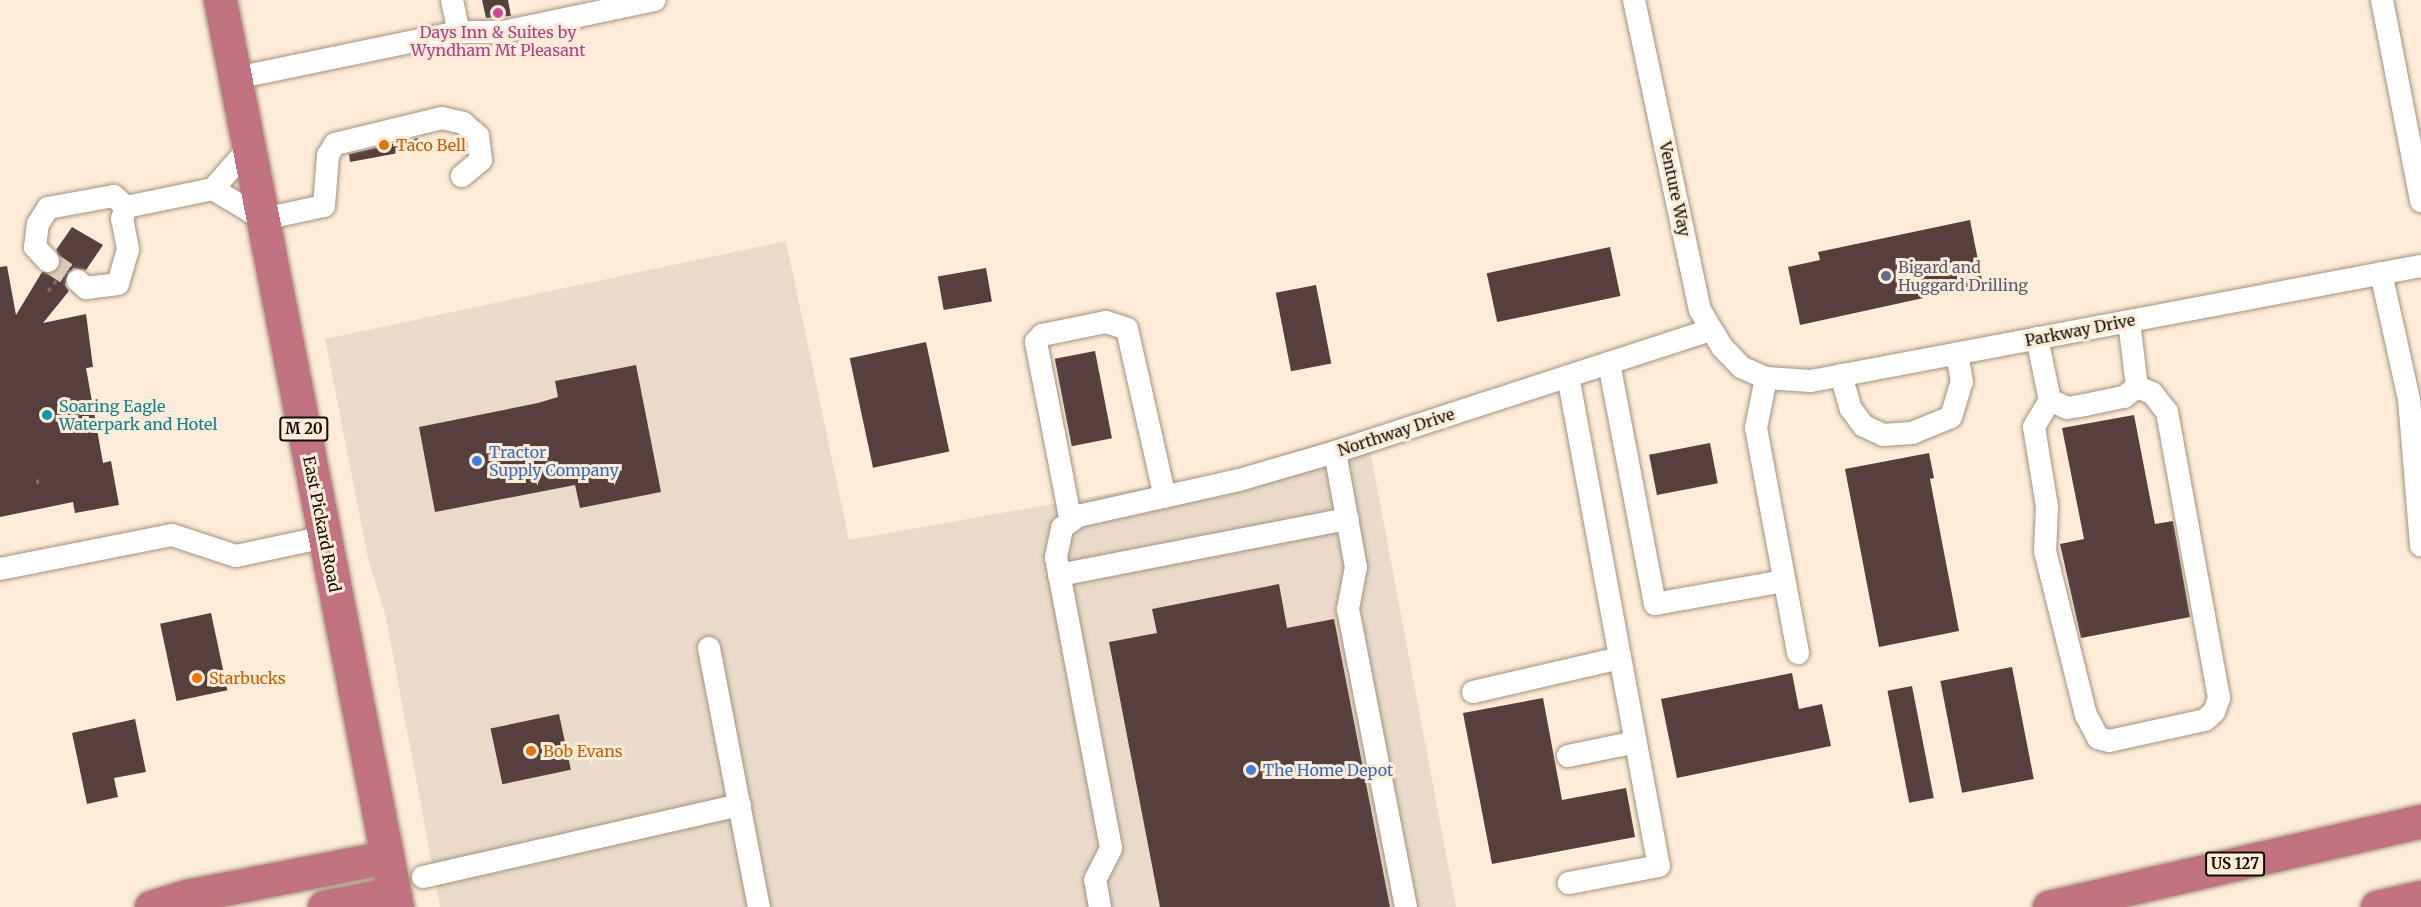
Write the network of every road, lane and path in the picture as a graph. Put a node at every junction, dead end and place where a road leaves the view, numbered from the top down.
1 (220, 0) edge
2 (452, 0) edge
3 (655, 0) edge
4 (1635, 0) edge
5 (2382, 0) edge
6 (459, 32) junction
7 (236, 78) junction
8 (249, 148) junction
9 (462, 176) dead end
10 (213, 189) junction
11 (2421, 197) edge
12 (126, 207) junction
13 (263, 219) junction
14 (48, 261) tunnel mouth
15 (2421, 266) edge
16 (2381, 273) junction
17 (78, 281) tunnel mouth
18 (2129, 321) junction
19 (1711, 330) junction
20 (2037, 338) junction
21 (1957, 353) junction
22 (1610, 363) junction
23 (1741, 367) joint
24 (1840, 375) junction
25 (1568, 376) junction
26 (1766, 378) junction
27 (2137, 387) junction
28 (2050, 400) junction
29 (1335, 452) junction
30 (37, 479) dead end
31 (39, 486) dead end
32 (1165, 497) junction
33 (1078, 516) junction
34 (1348, 519) junction
35 (325, 537) junction
36 (2421, 546) edge
37 (0, 569) edge
38 (1059, 576) junction
39 (1784, 581) junction
40 (709, 648) dead end
41 (1798, 653) dead end
42 (1620, 657) junction
43 (1473, 692) dead end
44 (1636, 742) junction
45 (1568, 756) dead end
46 (740, 805) junction
47 (2421, 821) edge
48 (387, 857) junction
49 (423, 877) junction
50 (1569, 883) dead end
51 (2421, 897) edge
52 (395, 900) edge
53 (151, 907) edge
54 (324, 907) edge
55 (759, 907) edge
56 (1100, 907) edge
57 (1406, 907) edge
58 (2049, 907) edge
59 (2377, 907) edge

1 - 7 highway, East Pickard Road / M 20
2 - 6 street
3 - 6 street
4 - 19 street, Venture Way
5 - 11 street
6 - 7 street
7 - 8 highway, East Pickard Road / M 20
8 - 10 street
8 - 13 highway, East Pickard Road / M 20
9 - 13 street
10 - 12 street
10 - 13 street
12 - 14 street
12 - 17 street
13 - 35 highway, East Pickard Road / M 20
15 - 16 street, Parkway Drive
16 - 18 street, Parkway Drive
16 - 36 street
18 - 20 street, Parkway Drive
18 - 27 street
19 - 22 street, Northway Drive
19 - 23 street, Venture Way
20 - 21 street, Parkway Drive
20 - 28 street
21 - 24 street, Parkway Drive
21 - 24 street
22 - 25 street, Northway Drive
22 - 39 street
23 - 26 street, Parkway Drive
24 - 26 street, Parkway Drive
25 - 29 street, Northway Drive
25 - 42 street
26 - 39 street
27 - 28 street
27 - 28 street
29 - 32 street, Northway Drive
29 - 34 street
30 - 31 path
32 - 33 street, Northway Drive
32 - 33 street
33 - 38 street
34 - 38 street
34 - 57 street
35 - 37 street
35 - 48 highway, East Pickard Road / M 20
38 - 56 street
39 - 41 street
40 - 46 street
42 - 43 street
42 - 44 street
44 - 45 street
44 - 50 street
46 - 49 street
46 - 55 street
47 - 58 highway, US 127
48 - 49 street
48 - 52 highway, East Pickard Road / M 20
48 - 53 highway
49 - 52 street
51 - 59 highway
52 - 54 highway

